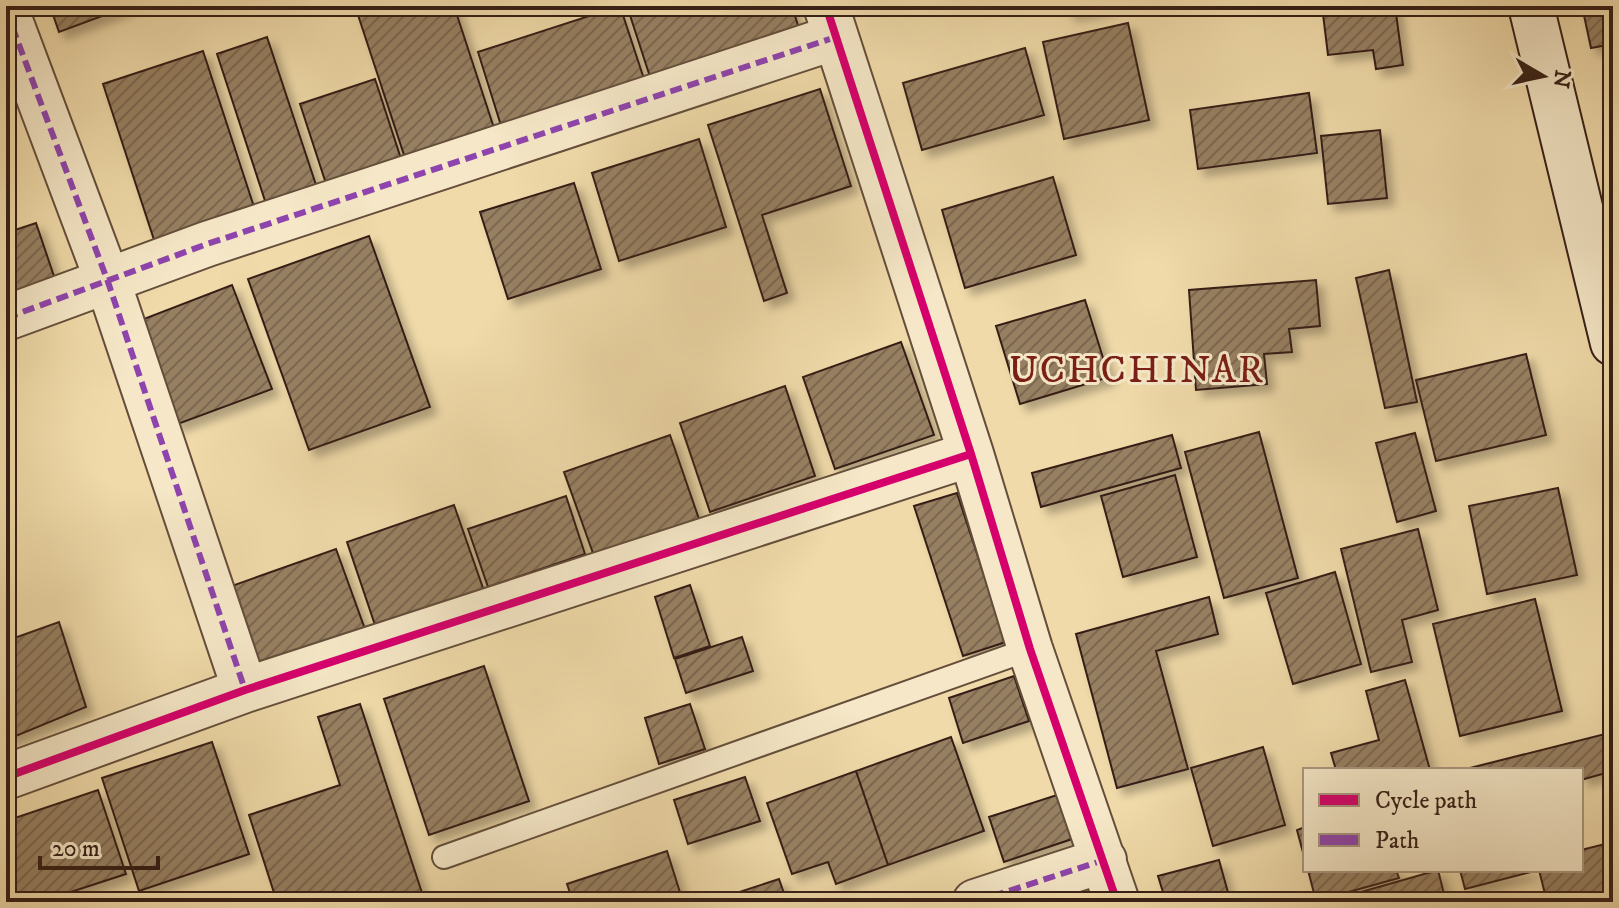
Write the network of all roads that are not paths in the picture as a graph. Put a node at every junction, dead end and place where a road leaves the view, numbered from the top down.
1 (1531, 6) edge
2 (6, 10) edge
3 (831, 21) edge
4 (108, 282) junction
5 (6, 318) edge
6 (1613, 343) edge
7 (971, 454) junction
8 (1030, 649) junction
9 (245, 690) junction
10 (6, 777) edge
11 (444, 857) dead end
12 (1104, 860) junction
13 (975, 902) edge
14 (1117, 902) edge

1 - 6 street
2 - 4 street
3 - 4 street
3 - 7 street
4 - 5 street
4 - 9 street
7 - 8 street
7 - 9 street
8 - 11 lane
8 - 12 street
9 - 10 street
12 - 13 street
12 - 14 street

